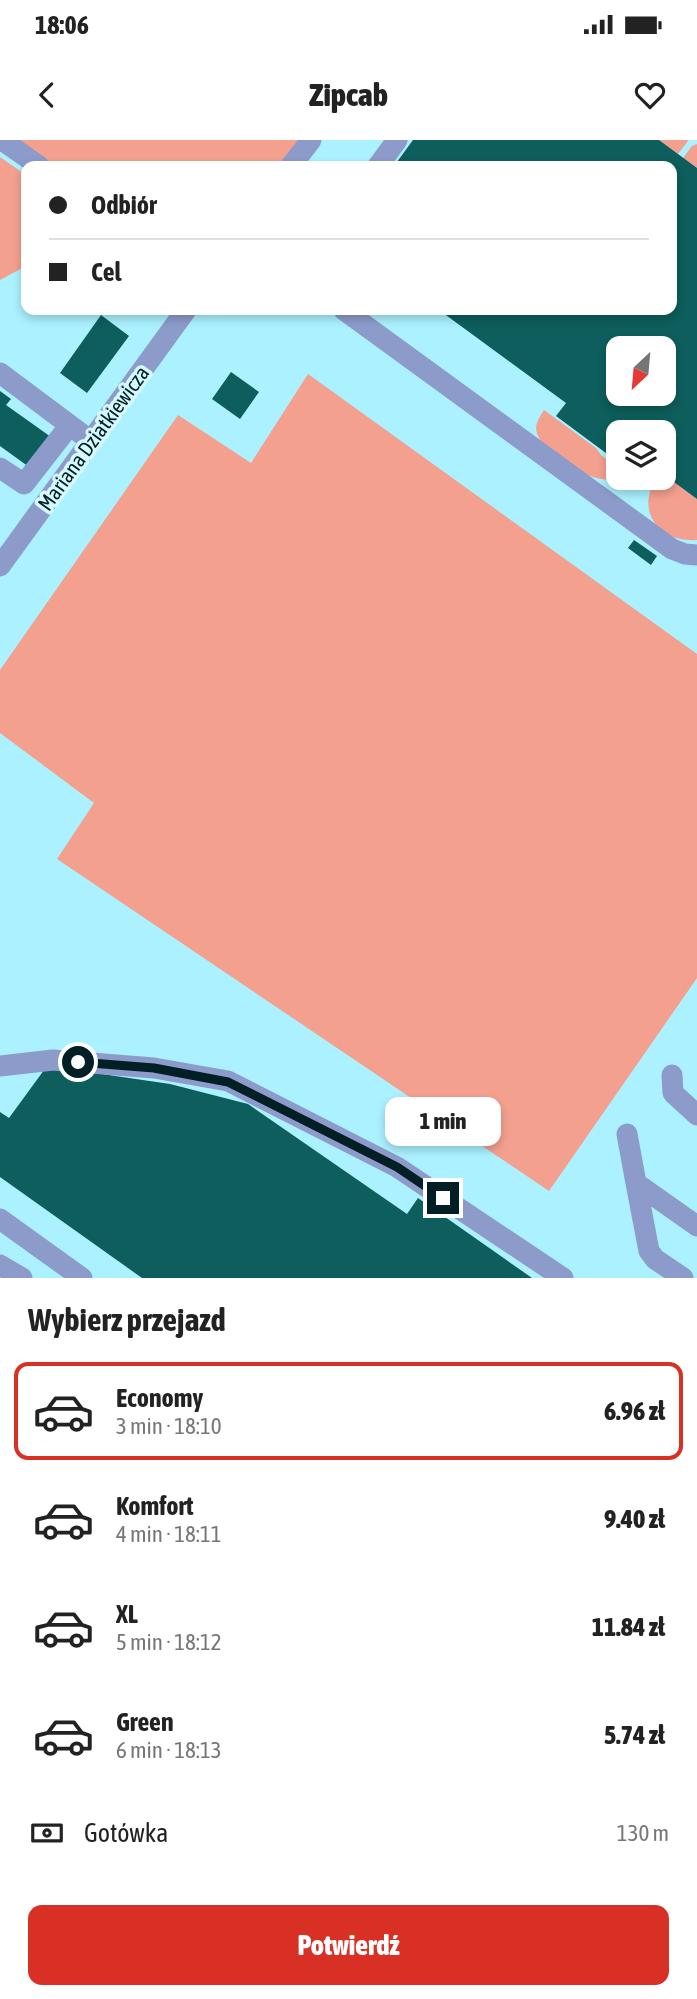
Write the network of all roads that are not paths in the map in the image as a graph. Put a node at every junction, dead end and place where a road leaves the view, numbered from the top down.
1 (2, 140) edge
2 (311, 140) edge
3 (397, 140) edge
4 (32, 161) edge
5 (295, 161) edge
6 (382, 161) edge
7 (182, 315) edge
8 (351, 315) edge
9 (0, 373) edge
10 (70, 425) junction
11 (91, 441) junction
12 (0, 467) edge
13 (697, 555) edge
14 (0, 566) edge
15 (0, 1066) edge
16 (672, 1075) dead end
17 (697, 1115) edge
18 (626, 1134) dead end
19 (636, 1183) junction
20 (0, 1219) edge
21 (697, 1226) edge
22 (0, 1265) edge
23 (22, 1278) edge
24 (82, 1278) edge
25 (563, 1278) edge
26 (683, 1278) edge

1 - 4 street
2 - 5 street
3 - 6 street
7 - 11 street, Mariana Dziatkiewicza
8 - 13 street
9 - 10 street
10 - 11 street
10 - 12 street
11 - 14 street, Mariana Dziatkiewicza
15 - 25 street
16 - 17 street
18 - 19 street
19 - 21 street
19 - 26 street
20 - 24 street
22 - 23 street

